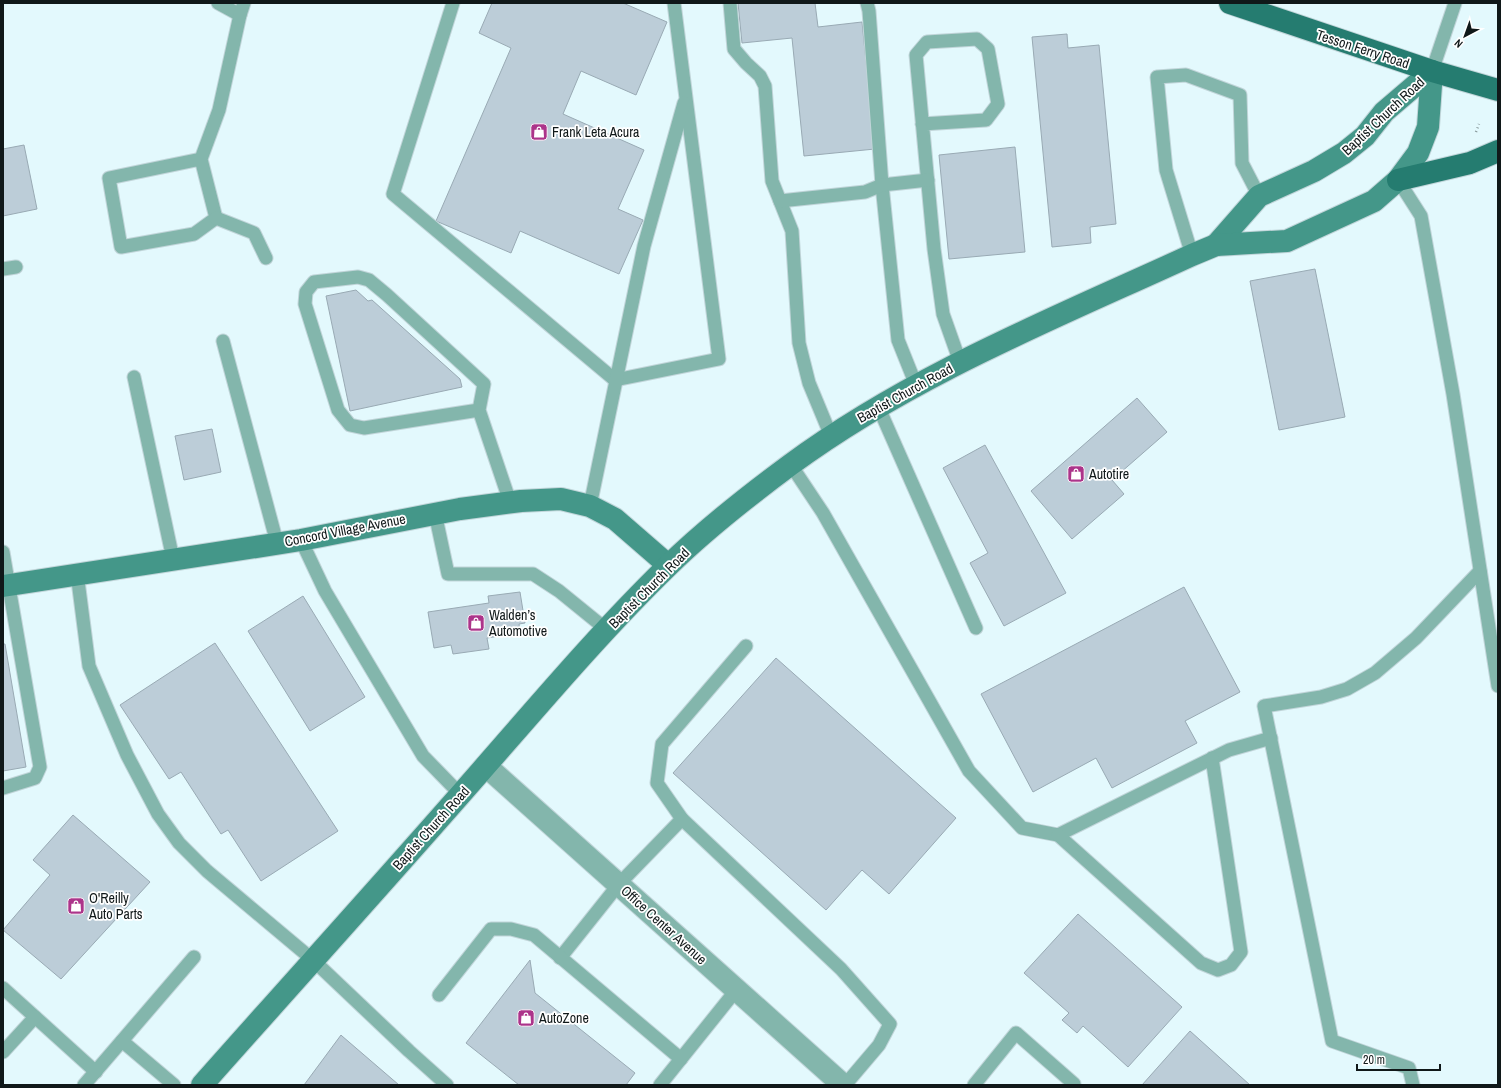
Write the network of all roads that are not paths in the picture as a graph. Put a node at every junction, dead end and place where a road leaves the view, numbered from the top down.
1 (218, 3) edge
2 (453, 3) edge
3 (674, 3) edge
4 (730, 3) edge
5 (867, 3) edge
6 (1230, 3) edge
7 (1455, 3) edge
8 (242, 9) edge
9 (1432, 71) junction
10 (1498, 90) edge
11 (686, 96) junction
12 (922, 124) junction
13 (1498, 151) edge
14 (202, 159) junction
15 (928, 180) junction
16 (1398, 180) junction
17 (882, 185) junction
18 (1259, 196) junction
19 (780, 201) junction
20 (216, 218) junction
21 (1216, 245) junction
22 (1192, 255) junction
23 (266, 258) dead end
24 (223, 341) dead end
25 (960, 362) junction
26 (134, 377) dead end
27 (615, 380) junction
28 (916, 385) junction
29 (878, 406) junction
30 (479, 410) junction
31 (831, 436) junction
32 (790, 465) junction
33 (510, 502) junction
34 (590, 506) junction
35 (435, 514) junction
36 (300, 540) junction
37 (277, 543) junction
38 (3, 552) edge
39 (173, 559) junction
40 (668, 565) junction
41 (1480, 571) junction
42 (78, 573) junction
43 (6, 585) edge
44 (976, 628) dead end
45 (607, 630) junction
46 (746, 646) dead end
47 (1498, 686) edge
48 (1271, 738) junction
49 (1212, 758) junction
50 (486, 766) junction
51 (3, 788) edge
52 (460, 795) junction
53 (682, 819) junction
54 (1058, 835) junction
55 (619, 884) junction
56 (194, 957) dead end
57 (560, 958) junction
58 (313, 960) junction
59 (3, 988) edge
60 (737, 989) junction
61 (439, 995) dead end
62 (35, 1016) junction
63 (122, 1041) junction
64 (3, 1052) edge
65 (681, 1059) junction
66 (96, 1072) junction
67 (84, 1085) edge
68 (174, 1085) edge
69 (202, 1085) edge
70 (447, 1085) edge
71 (660, 1085) edge
72 (844, 1085) edge
73 (974, 1085) edge
74 (1071, 1085) edge
75 (1413, 1085) edge

1 - 8 lane
2 - 27 lane
3 - 11 lane
4 - 19 lane
5 - 17 lane
6 - 9 main road, Tesson Ferry Road
7 - 9 lane
8 - 14 lane
9 - 10 main road, Tesson Ferry Road
9 - 16 street, Baptist Church Road
9 - 18 street, Baptist Church Road
11 - 27 lane
11 - 27 lane
12 - 12 lane
12 - 15 lane
13 - 16 main road
14 - 20 lane
14 - 20 lane
15 - 17 lane
15 - 25 lane
16 - 21 street, Baptist Church Road
16 - 41 lane
17 - 19 lane
17 - 28 lane
18 - 21 street, Baptist Church Road
18 - 22 lane
19 - 31 lane
20 - 23 lane
21 - 22 street, Baptist Church Road
22 - 25 street, Baptist Church Road
24 - 37 lane
25 - 28 street, Baptist Church Road
26 - 39 lane
27 - 34 lane
28 - 29 street, Baptist Church Road
29 - 31 street, Baptist Church Road
29 - 44 lane
30 - 30 lane
30 - 33 lane
31 - 32 street, Baptist Church Road
32 - 40 street, Baptist Church Road
32 - 54 lane
33 - 34 street, Concord Village Avenue
33 - 35 street, Concord Village Avenue
34 - 40 street, Concord Village Avenue
35 - 36 street, Concord Village Avenue
35 - 45 lane
36 - 37 street, Concord Village Avenue
36 - 52 lane
37 - 39 street, Concord Village Avenue
38 - 43 lane
39 - 42 street, Concord Village Avenue
40 - 45 street, Baptist Church Road
41 - 47 lane
41 - 48 lane
42 - 43 street, Concord Village Avenue
42 - 58 lane
43 - 51 lane
45 - 50 street, Baptist Church Road
46 - 53 lane
48 - 49 lane
48 - 75 lane
49 - 54 lane
49 - 54 lane
50 - 52 street, Baptist Church Road
50 - 55 street, Office Center Avenue
52 - 58 street, Baptist Church Road
53 - 55 lane
53 - 72 lane
55 - 57 lane
55 - 60 street, Office Center Avenue
56 - 63 lane
57 - 61 lane
57 - 65 lane
58 - 69 street, Baptist Church Road
58 - 70 lane
59 - 62 lane
60 - 65 lane
60 - 72 street, Office Center Avenue
62 - 64 lane
62 - 66 lane
63 - 66 lane
63 - 68 lane
65 - 71 lane
66 - 67 lane
73 - 74 lane

